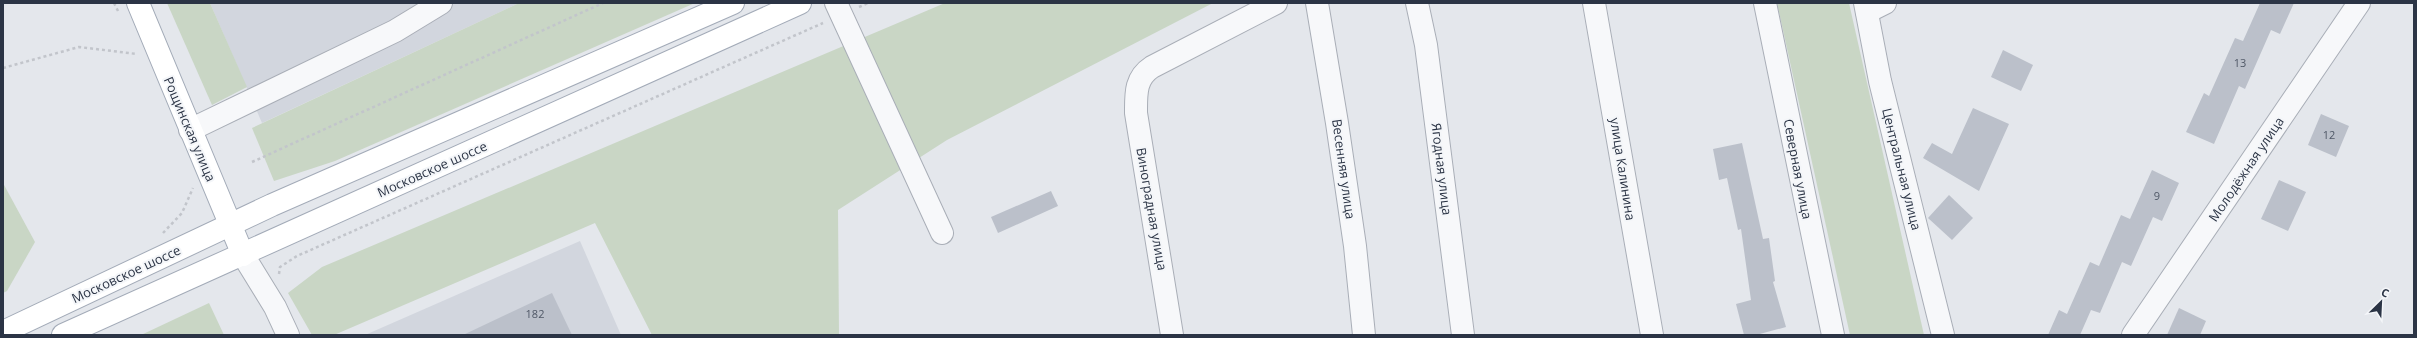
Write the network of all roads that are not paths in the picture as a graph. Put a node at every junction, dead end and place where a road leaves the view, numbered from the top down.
1 (138, 3) edge
2 (441, 3) edge
3 (733, 3) edge
4 (800, 3) edge
5 (1276, 3) edge
6 (1317, 3) edge
7 (1417, 3) edge
8 (1594, 3) edge
9 (1765, 3) edge
10 (2359, 3) edge
11 (1872, 6) edge
12 (839, 9) edge
13 (190, 130) junction
14 (230, 224) junction
15 (942, 233) dead end
16 (243, 255) junction
17 (3, 332) edge
18 (64, 335) edge
19 (288, 335) edge
20 (1172, 335) edge
21 (1364, 335) edge
22 (1463, 335) edge
23 (1652, 335) edge
24 (1833, 335) edge
25 (1943, 335) edge
26 (2133, 335) edge

1 - 13 main road, Рощинская улица
2 - 13 street
3 - 14 main road, Московское шоссе
4 - 16 main road, Московское шоссе
5 - 20 street, Виноградная улица
6 - 21 street, Весенняя улица
7 - 22 street, Ягодная улица
8 - 23 street, улица Калинина
9 - 24 street, Северная улица
10 - 26 street, Молодёжная улица
11 - 25 street, Центральная улица
12 - 15 street
13 - 14 main road, Рощинская улица
14 - 16 main road, Рощинская улица
14 - 17 main road, Московское шоссе
16 - 18 main road, Московское шоссе
16 - 19 street

